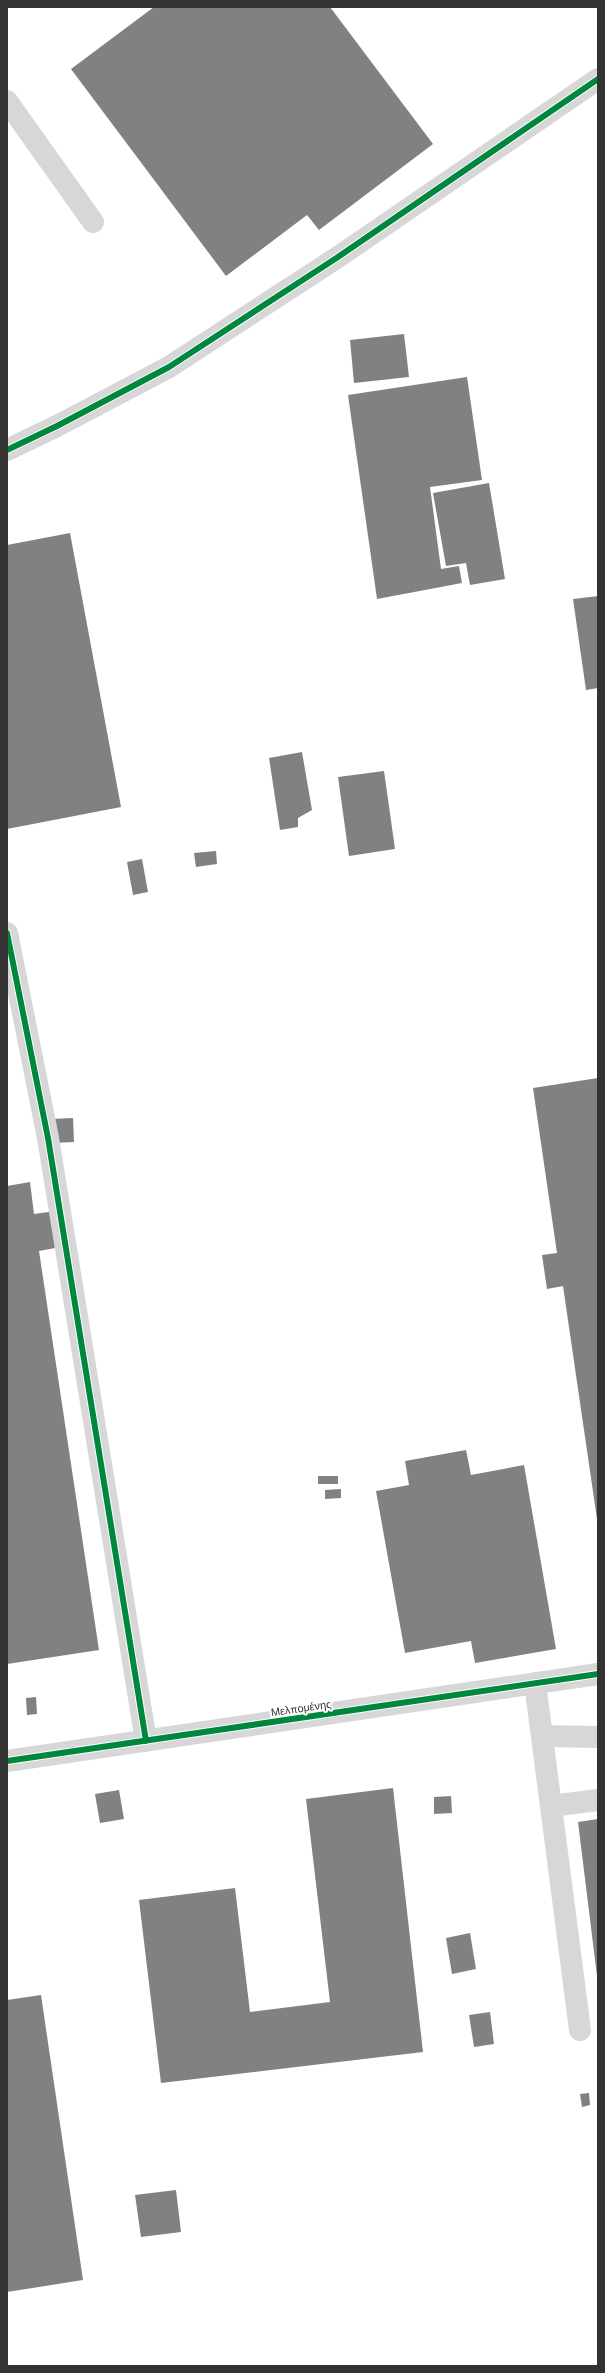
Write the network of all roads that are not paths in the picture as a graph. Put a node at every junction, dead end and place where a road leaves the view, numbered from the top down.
1 (598, 79) edge
2 (7, 101) edge
3 (92, 222) dead end
4 (7, 450) edge
5 (7, 933) edge
6 (598, 1674) edge
7 (535, 1684) junction
8 (542, 1736) junction
9 (598, 1737) edge
10 (146, 1741) junction
11 (7, 1761) edge
12 (598, 1800) edge
13 (551, 1806) junction
14 (580, 2030) dead end

1 - 4 street
2 - 3 street
5 - 10 street
6 - 7 street, Μελπομένης
7 - 8 street
7 - 10 street, Μελπομένης
8 - 9 street
8 - 13 street
10 - 11 street, Μελπομένης
12 - 13 street
13 - 14 street

